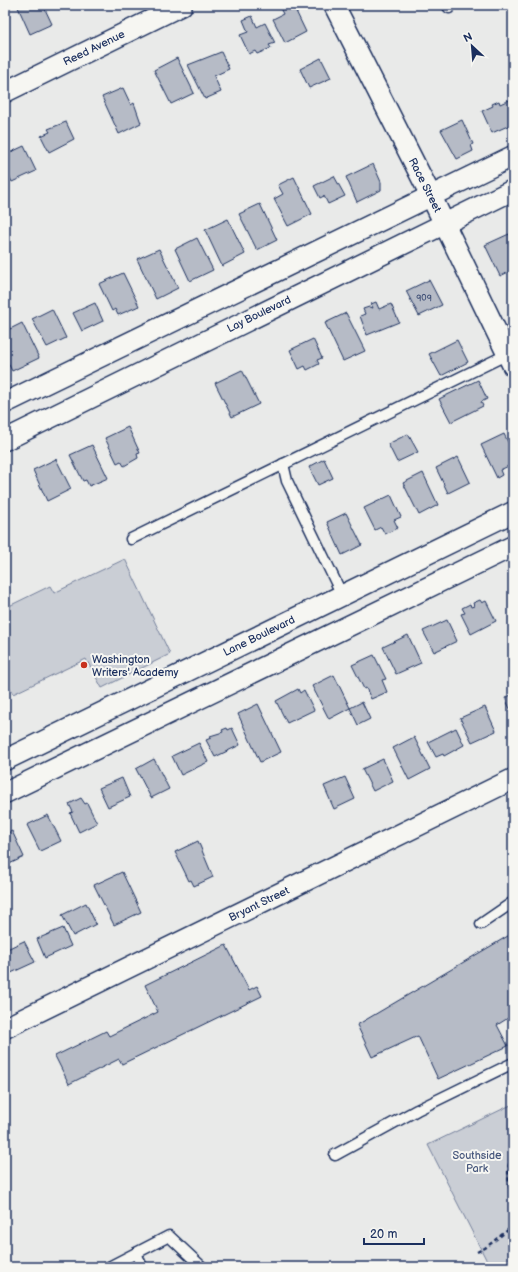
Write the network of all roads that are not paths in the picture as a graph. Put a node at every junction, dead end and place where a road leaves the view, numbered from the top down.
1 (182, 5) edge
2 (334, 5) edge
3 (5, 92) edge
4 (513, 156) edge
5 (513, 190) edge
6 (431, 196) junction
7 (444, 223) junction
8 (163, 326) junction
9 (177, 355) junction
10 (511, 357) edge
11 (5, 403) edge
12 (5, 440) edge
13 (283, 464) junction
14 (513, 512) edge
15 (131, 539) dead end
16 (513, 546) edge
17 (342, 595) junction
18 (269, 631) junction
19 (283, 658) junction
20 (5, 760) edge
21 (513, 779) edge
22 (5, 793) edge
23 (513, 902) edge
24 (481, 924) dead end
25 (5, 1028) edge
26 (513, 1063) edge
27 (335, 1155) dead end
28 (136, 1253) junction
29 (109, 1267) edge
30 (142, 1267) edge
31 (202, 1267) edge

1 - 3 street, Reed Avenue
2 - 6 street, Race Street
4 - 6 street
5 - 7 street, Lay Boulevard
6 - 7 street, Race Street
6 - 8 street
7 - 9 street, Lay Boulevard
7 - 10 street, Race Street
8 - 9 street
8 - 11 street
9 - 12 street, Lay Boulevard
10 - 13 lane
13 - 15 lane
13 - 17 lane
14 - 17 street, Lane Boulevard
16 - 19 street
17 - 18 street, Lane Boulevard
18 - 19 street
18 - 20 street, Lane Boulevard
19 - 22 street
21 - 25 street, Bryant Street
23 - 24 lane
26 - 27 lane
28 - 29 lane
28 - 30 lane
28 - 31 lane

